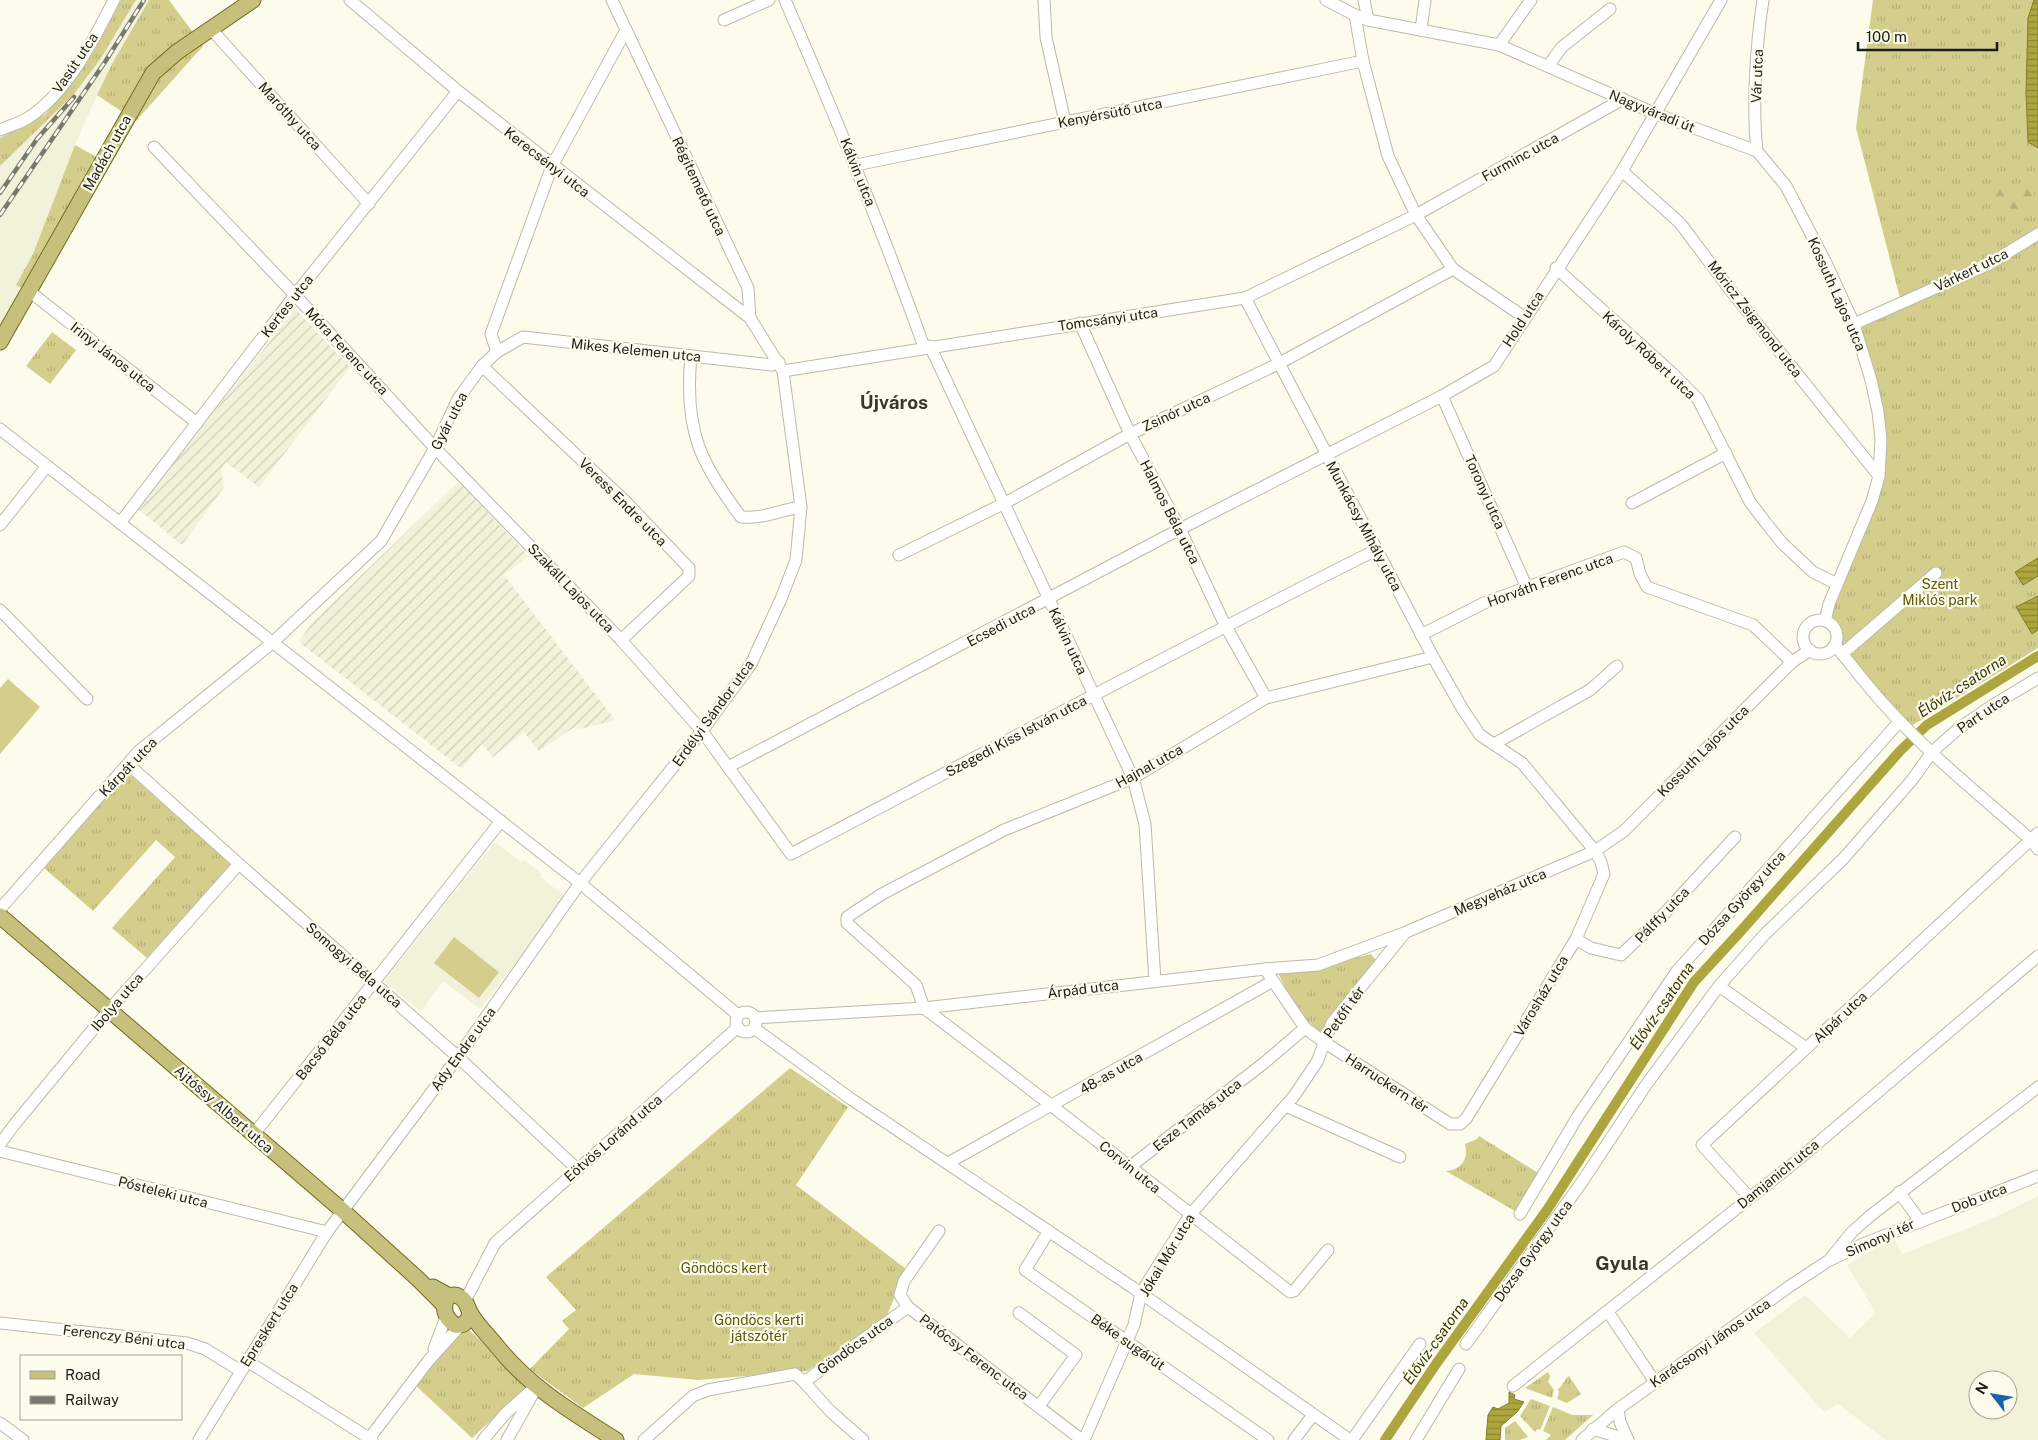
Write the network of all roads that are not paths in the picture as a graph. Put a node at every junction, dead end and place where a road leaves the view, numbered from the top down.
1 (114, 0) edge
2 (253, 0) edge
3 (350, 0) edge
4 (612, 0) edge
5 (769, 0) edge
6 (785, 0) edge
7 (1044, 0) edge
8 (1326, 0) edge
9 (1364, 0) edge
10 (1425, 0) edge
11 (1531, 0) edge
12 (1721, 0) edge
13 (1763, 0) edge
14 (1610, 10) dead end
15 (1355, 16) junction
16 (724, 20) dead end
17 (1368, 20) junction
18 (211, 29) junction
19 (626, 30) junction
20 (1421, 30) junction
21 (1499, 44) junction
22 (1363, 61) junction
23 (1548, 66) junction
24 (458, 91) junction
25 (1623, 100) junction
26 (1656, 114) junction
27 (1066, 122) junction
28 (0, 130) edge
29 (154, 147) dead end
30 (1756, 151) junction
31 (856, 165) junction
32 (552, 166) junction
33 (1622, 171) junction
34 (369, 204) junction
35 (1416, 215) junction
36 (2038, 234) edge
37 (1556, 268) junction
38 (1453, 269) junction
39 (29, 291) junction
40 (295, 295) junction
41 (1245, 298) junction
42 (1524, 317) junction
43 (750, 318) junction
44 (1080, 323) junction
45 (1854, 324) junction
46 (0, 342) edge
47 (927, 347) junction
48 (497, 352) junction
49 (691, 356) junction
50 (1278, 364) junction
51 (482, 366) junction
52 (781, 367) junction
53 (1442, 396) junction
54 (197, 422) junction
55 (0, 429) edge
56 (1130, 434) junction
57 (435, 448) junction
58 (1726, 453) junction
59 (1326, 454) junction
60 (46, 466) junction
61 (1879, 476) junction
62 (1005, 503) junction
63 (1632, 503) dead end
64 (801, 507) junction
65 (120, 523) junction
66 (0, 525) edge
67 (1180, 529) junction
68 (1376, 550) junction
69 (899, 555) dead end
70 (1936, 573) dead end
71 (1837, 584) junction
72 (1527, 588) junction
73 (1049, 600) junction
74 (0, 610) edge
75 (1825, 621) junction
76 (1225, 625) junction
77 (1421, 635) junction
78 (621, 640) junction
79 (272, 644) junction
80 (1838, 649) junction
81 (1810, 650) junction
82 (1433, 656) junction
83 (1792, 662) junction
84 (1617, 666) dead end
85 (2038, 678) edge
86 (1094, 696) junction
87 (1266, 698) junction
88 (87, 699) dead end
89 (1902, 722) junction
90 (702, 731) junction
91 (1494, 744) junction
92 (1929, 750) junction
93 (128, 764) junction
94 (728, 767) junction
95 (1133, 778) junction
96 (501, 822) junction
97 (1736, 838) dead end
98 (2036, 841) edge
99 (1596, 851) junction
100 (239, 864) junction
101 (580, 883) junction
102 (0, 909) edge
103 (0, 916) edge
104 (1404, 933) junction
105 (1576, 939) junction
106 (1377, 943) junction
107 (1386, 956) junction
108 (2038, 956) edge
109 (1265, 969) junction
110 (1156, 981) junction
111 (1273, 981) junction
112 (374, 983) junction
113 (1719, 986) junction
114 (924, 1008) junction
115 (109, 1010) junction
116 (738, 1015) junction
117 (758, 1024) junction
118 (738, 1027) junction
119 (1305, 1028) junction
120 (1324, 1042) junction
121 (1806, 1048) junction
122 (458, 1057) junction
123 (2038, 1087) edge
124 (1054, 1106) junction
125 (1286, 1106) junction
126 (1445, 1121) joint
127 (254, 1134) junction
128 (0, 1144) edge
129 (0, 1152) edge
130 (1400, 1157) dead end
131 (948, 1164) junction
132 (1131, 1166) junction
133 (577, 1169) junction
134 (2038, 1176) edge
135 (1899, 1192) junction
136 (1749, 1197) junction
137 (343, 1212) junction
138 (1520, 1214) dead end
139 (1190, 1215) junction
140 (1920, 1221) junction
141 (939, 1231) dead end
142 (1049, 1231) junction
143 (327, 1232) junction
144 (1852, 1232) junction
145 (1863, 1244) junction
146 (1328, 1250) dead end
147 (1828, 1261) junction
148 (1141, 1293) junction
149 (908, 1307) junction
150 (457, 1310) junction
151 (1608, 1312) junction
152 (1019, 1313) dead end
153 (0, 1323) edge
154 (1127, 1342) junction
155 (1420, 1344) dead end
156 (1466, 1344) dead end
157 (429, 1360) junction
158 (247, 1361) junction
159 (1459, 1369) dead end
160 (241, 1371) junction
161 (804, 1382) junction
162 (1655, 1382) junction
163 (536, 1386) junction
164 (1513, 1386) dead end
165 (1039, 1406) junction
166 (1618, 1409) junction
167 (1313, 1414) junction
168 (0, 1423) edge
169 (1593, 1429) junction
170 (370, 1439) edge
171 (23, 1440) edge
172 (199, 1440) edge
173 (483, 1440) edge
174 (507, 1440) edge
175 (616, 1440) edge
176 (644, 1440) edge
177 (863, 1440) edge
178 (1083, 1440) edge
179 (1268, 1440) edge
180 (1294, 1440) edge
181 (1351, 1440) edge
182 (1416, 1440) edge
183 (1582, 1440) edge
184 (1628, 1440) edge

1 - 28 street, Vasút utca
2 - 18 main road, Madách utca
3 - 24 street, Kerecsényi utca
4 - 19 street, Régitemető utca
5 - 16 street
6 - 31 street, Kálvin utca
7 - 27 street
8 - 15 street, Nagyváradi út
9 - 17 street
10 - 20 street
11 - 21 street
12 - 26 street, Hold utca
13 - 30 street, Vár utca
14 - 23 street
15 - 17 street, Nagyváradi út
15 - 22 street
17 - 20 street, Nagyváradi út
18 - 34 street, Maróthy utca
18 - 39 main road, Madách utca
19 - 32 street
19 - 43 street, Régitemető utca
20 - 21 street, Nagyváradi út
21 - 23 street, Nagyváradi út
22 - 27 street, Kenyérsütő utca
22 - 35 street
23 - 25 street, Nagyváradi út
24 - 32 street, Kerecsényi utca
24 - 34 street, Kertes utca
25 - 26 street, Nagyváradi út
25 - 35 street, Furminc utca
26 - 30 street, Nagyváradi út
26 - 33 street, Hold utca
27 - 31 street, Kenyérsütő utca
29 - 40 street, Móra Ferenc utca
30 - 45 street, Kossuth Lajos utca
31 - 47 street, Kálvin utca
32 - 43 street, Kerecsényi utca
32 - 48 street
33 - 37 street, Hold utca
33 - 61 street, Móricz Zsigmond utca
34 - 40 street, Kertes utca
35 - 38 street
35 - 41 street, Tomcsányi utca
36 - 45 street, Várkert utca
37 - 42 street, Hold utca
37 - 58 street, Károly Róbert utca
38 - 42 street
38 - 50 street, Zsinór utca
39 - 46 main road, Madách utca
39 - 54 street, Irinyi János utca
40 - 54 street, Kertes utca
40 - 57 street, Móra Ferenc utca
41 - 44 street, Tomcsányi utca
41 - 50 street, Munkácsy Mihály utca
42 - 53 street, Hold utca
43 - 52 street, Régitemető utca
44 - 47 street, Tomcsányi utca
44 - 56 street, Halmos Béla utca
45 - 61 street, Kossuth Lajos utca
47 - 52 street, Tomcsányi utca
47 - 62 street, Kálvin utca
48 - 49 street, Mikes Kelemen utca
48 - 51 street, Gyár utca
49 - 52 street, Mikes Kelemen utca
49 - 64 street
50 - 56 street, Zsinór utca
50 - 59 street, Munkácsy Mihály utca
51 - 57 street, Gyár utca
51 - 78 street, Veress Endre utca
52 - 64 street, Erdélyi Sándor utca
53 - 59 street, Hold utca
53 - 72 street, Toronyi utca
54 - 65 street, Kertes utca
55 - 60 street
56 - 62 street, Zsinór utca
56 - 67 street, Halmos Béla utca
57 - 78 street, Szakáll Lajos utca
57 - 79 street, Gyár utca
58 - 63 street
58 - 71 street, Károly Róbert utca
59 - 67 street, Ecsedi utca
59 - 68 street, Munkácsy Mihály utca
60 - 65 street
60 - 66 street
61 - 71 street, Kossuth Lajos utca
62 - 69 street, Zsinór utca
62 - 73 street, Kálvin utca
64 - 90 street, Erdélyi Sándor utca
65 - 79 street
67 - 73 street, Ecsedi utca
67 - 76 street, Halmos Béla utca
68 - 76 street, Szegedi Kiss István utca
68 - 77 street, Munkácsy Mihály utca
70 - 80 street
71 - 75 street, Kossuth Lajos utca
72 - 77 street, Horváth Ferenc utca
72 - 83 street, Horváth Ferenc utca
73 - 86 street, Kálvin utca
73 - 94 street, Ecsedi utca
74 - 88 street
75 - 80 street
75 - 81 street
76 - 86 street, Szegedi Kiss István utca
76 - 87 street, Halmos Béla utca
77 - 82 street, Munkácsy Mihály utca
78 - 90 street, Szakáll Lajos utca
79 - 93 street, Kárpát utca
79 - 96 street
80 - 81 street
80 - 89 street
81 - 83 street, Kossuth Lajos utca
82 - 87 street, Hajnal utca
82 - 91 street, Munkácsy Mihály utca
83 - 99 street, Kossuth Lajos utca
84 - 91 street
85 - 92 street, Part utca
86 - 94 street, Szegedi Kiss István utca
86 - 95 street, Kálvin utca
87 - 95 street, Hajnal utca
89 - 92 street
89 - 138 street, Dózsa György utca
90 - 94 street, Szegedi Kiss István utca
90 - 101 street, Erdélyi Sándor utca
91 - 99 street, Munkácsy Mihály utca
92 - 98 street
92 - 113 street, Dózsa György utca
93 - 100 street, Somogyi Béla utca
93 - 102 street, Kárpát utca
95 - 110 street, Kálvin utca
95 - 114 street, Hajnal utca
96 - 101 street
96 - 112 street, Bacsó Béla utca
97 - 105 street, Pálffy utca
98 - 121 street, Alpár utca
99 - 104 street, Megyeház utca
99 - 105 street, Városház utca
100 - 112 street, Somogyi Béla utca
100 - 115 street, Ibolya utca
101 - 116 street
101 - 122 street, Ady Endre utca
103 - 115 main road, Ajtóssy Albert utca
104 - 106 street, Árpád utca
104 - 107 street, Petőfi tér
105 - 126 street, Városház utca
106 - 107 street
106 - 109 street, Árpád utca
107 - 120 street, Petőfi tér
108 - 136 street, Damjanich utca
109 - 110 street, Árpád utca
109 - 111 street, Petőfi tér
110 - 114 street, Árpád utca
111 - 119 street, Petőfi tér
111 - 124 street, 48-as utca
112 - 122 street, Somogyi Béla utca
112 - 127 street, Bacsó Béla utca
113 - 121 street
113 - 156 street, Dózsa György utca
114 - 117 street, Árpád utca
114 - 124 street, Corvin utca
115 - 127 main road, Ajtóssy Albert utca
115 - 128 street, Ibolya utca
116 - 117 street
116 - 118 street
117 - 118 street
117 - 131 street
118 - 133 street, Eötvös Loránd utca
119 - 120 street, Petőfi tér
119 - 132 street, Esze Tamás utca
120 - 125 street, Jókai Mór utca
120 - 126 street, Harruckern tér
121 - 136 street, Alpár utca
122 - 133 street, Somogyi Béla utca
122 - 137 street, Ady Endre utca
123 - 135 street
124 - 131 street, 48-as utca
124 - 132 street, Corvin utca
125 - 130 street
125 - 139 street, Jókai Mór utca
127 - 137 main road, Ajtóssy Albert utca
129 - 143 street, Pósteleki utca
131 - 142 street
132 - 139 street, Corvin utca
133 - 150 street, Eötvös Loránd utca
134 - 140 street, Dob utca
135 - 140 street, Simonyi tér
135 - 144 street, Simonyi tér
136 - 151 street, Damjanich utca
137 - 143 street, Epreskert utca
137 - 150 main road, Ajtóssy Albert utca
139 - 146 street, Corvin utca
139 - 148 street, Jókai Mór utca
140 - 145 street, Simonyi tér
141 - 149 street
142 - 148 street
142 - 154 street, Béke sugárút
143 - 158 street, Epreskert utca
144 - 145 street
144 - 147 street, Simonyi tér
145 - 147 street, Simonyi tér
147 - 162 street, Karácsonyi János utca
148 - 154 street, Jókai Mór utca
148 - 167 street
149 - 161 street, Göndöcs utca
149 - 165 street, Patócsy Ferenc utca
150 - 157 street
150 - 157 street
150 - 163 main road
151 - 162 street
151 - 164 street, Damjanich utca
152 - 165 street, Patócsy Ferenc utca
153 - 160 street, Ferenczy Béni utca
154 - 178 street, Jókai Mór utca
154 - 179 street, Béke sugárút
155 - 181 street
157 - 170 street
158 - 160 street, Epreskert utca
158 - 170 street
159 - 182 street
160 - 172 street, Epreskert utca
161 - 176 street, Göndöcs utca
161 - 177 street
162 - 166 street, Karácsonyi János utca
163 - 173 street
163 - 174 street
163 - 175 main road
165 - 178 street, Patócsy Ferenc utca
166 - 169 street, Karácsonyi János utca
166 - 184 street
167 - 180 street
167 - 181 street
168 - 171 street
169 - 183 street, Karácsonyi János utca
169 - 184 street

